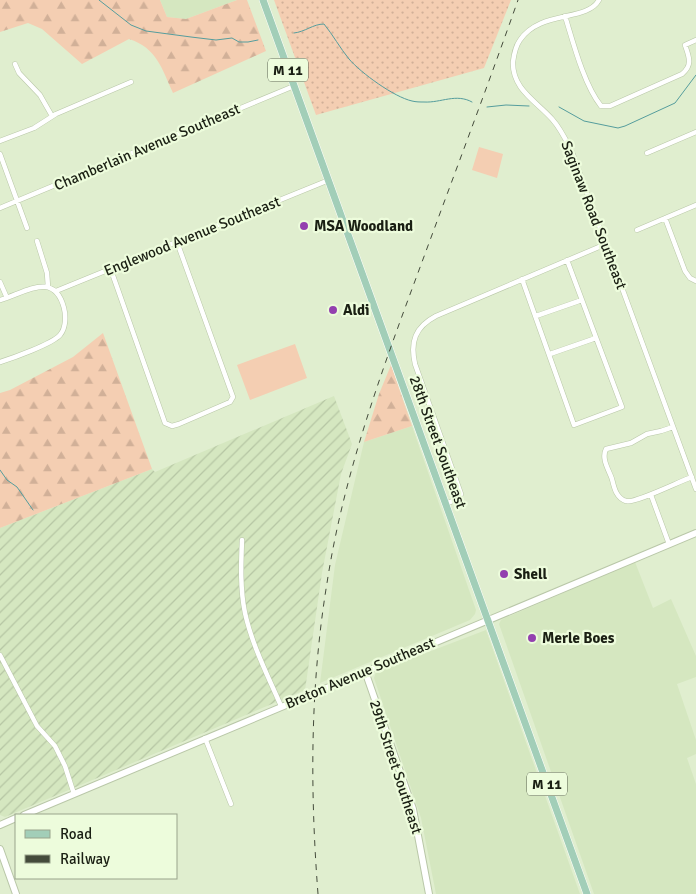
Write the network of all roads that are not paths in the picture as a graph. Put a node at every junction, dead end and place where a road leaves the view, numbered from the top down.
1 (263, 0) edge
2 (599, 0) edge
3 (565, 16) junction
4 (696, 40) edge
5 (14, 64) dead end
6 (130, 82) dead end
7 (294, 86) junction
8 (52, 116) junction
9 (696, 132) edge
10 (0, 141) edge
11 (647, 152) dead end
12 (0, 154) edge
13 (329, 180) junction
14 (18, 201) junction
15 (696, 205) edge
16 (0, 208) edge
17 (665, 218) junction
18 (27, 228) dead end
19 (637, 230) dead end
20 (37, 241) dead end
21 (177, 242) junction
22 (606, 244) junction
23 (567, 260) junction
24 (111, 270) junction
25 (522, 280) junction
26 (696, 281) edge
27 (0, 282) edge
28 (48, 287) junction
29 (56, 291) junction
30 (7, 298) junction
31 (0, 300) edge
32 (582, 300) junction
33 (536, 316) junction
34 (596, 338) junction
35 (550, 354) junction
36 (0, 362) edge
37 (673, 426) junction
38 (692, 477) junction
39 (696, 489) edge
40 (651, 495) junction
41 (446, 504) junction
42 (696, 533) edge
43 (242, 540) dead end
44 (669, 544) junction
45 (488, 619) junction
46 (0, 655) edge
47 (365, 671) junction
48 (281, 706) junction
49 (206, 738) junction
50 (74, 794) junction
51 (231, 804) dead end
52 (26, 814) edge
53 (15, 818) edge
54 (0, 825) edge
55 (0, 850) edge
56 (16, 894) edge
57 (429, 894) edge
58 (586, 894) edge

1 - 7 main road, 28th Street Southeast / M 11
2 - 3 street, Saginaw Road Southeast
3 - 4 street
3 - 22 street, Saginaw Road Southeast
5 - 8 street
6 - 8 street
7 - 13 main road, 28th Street Southeast / M 11
7 - 14 street, Chamberlain Avenue Southeast
8 - 10 street
9 - 11 street
12 - 14 street
13 - 21 street, Englewood Avenue Southeast
13 - 41 main road, 28th Street Southeast / M 11
14 - 16 street, Chamberlain Avenue Southeast
14 - 18 street
15 - 17 street
17 - 19 street
17 - 26 street
20 - 28 street
21 - 24 street, Englewood Avenue Southeast
21 - 24 street
22 - 23 street
22 - 37 street, Saginaw Road Southeast
23 - 25 street
23 - 32 street
24 - 29 street, Englewood Avenue Southeast
25 - 33 street
25 - 41 street
27 - 30 street
28 - 29 street
28 - 30 street
29 - 36 street
30 - 31 street
32 - 33 street
32 - 34 street
33 - 35 street
34 - 35 street
34 - 35 street
37 - 38 street, Saginaw Road Southeast
37 - 40 street
38 - 39 street, Saginaw Road Southeast
38 - 40 street
40 - 44 street
41 - 45 main road, 28th Street Southeast / M 11
42 - 44 main road, Breton Avenue Southeast
43 - 48 street
44 - 45 main road, Breton Avenue Southeast
45 - 47 main road, Breton Avenue Southeast
45 - 58 main road, 28th Street Southeast / M 11
46 - 50 street
47 - 48 main road, Breton Avenue Southeast
47 - 57 main road, 29th Street Southeast
48 - 49 main road, Breton Avenue Southeast
49 - 50 main road, Breton Avenue Southeast
49 - 51 street
50 - 52 main road, Breton Avenue Southeast
53 - 54 main road
55 - 56 main road

